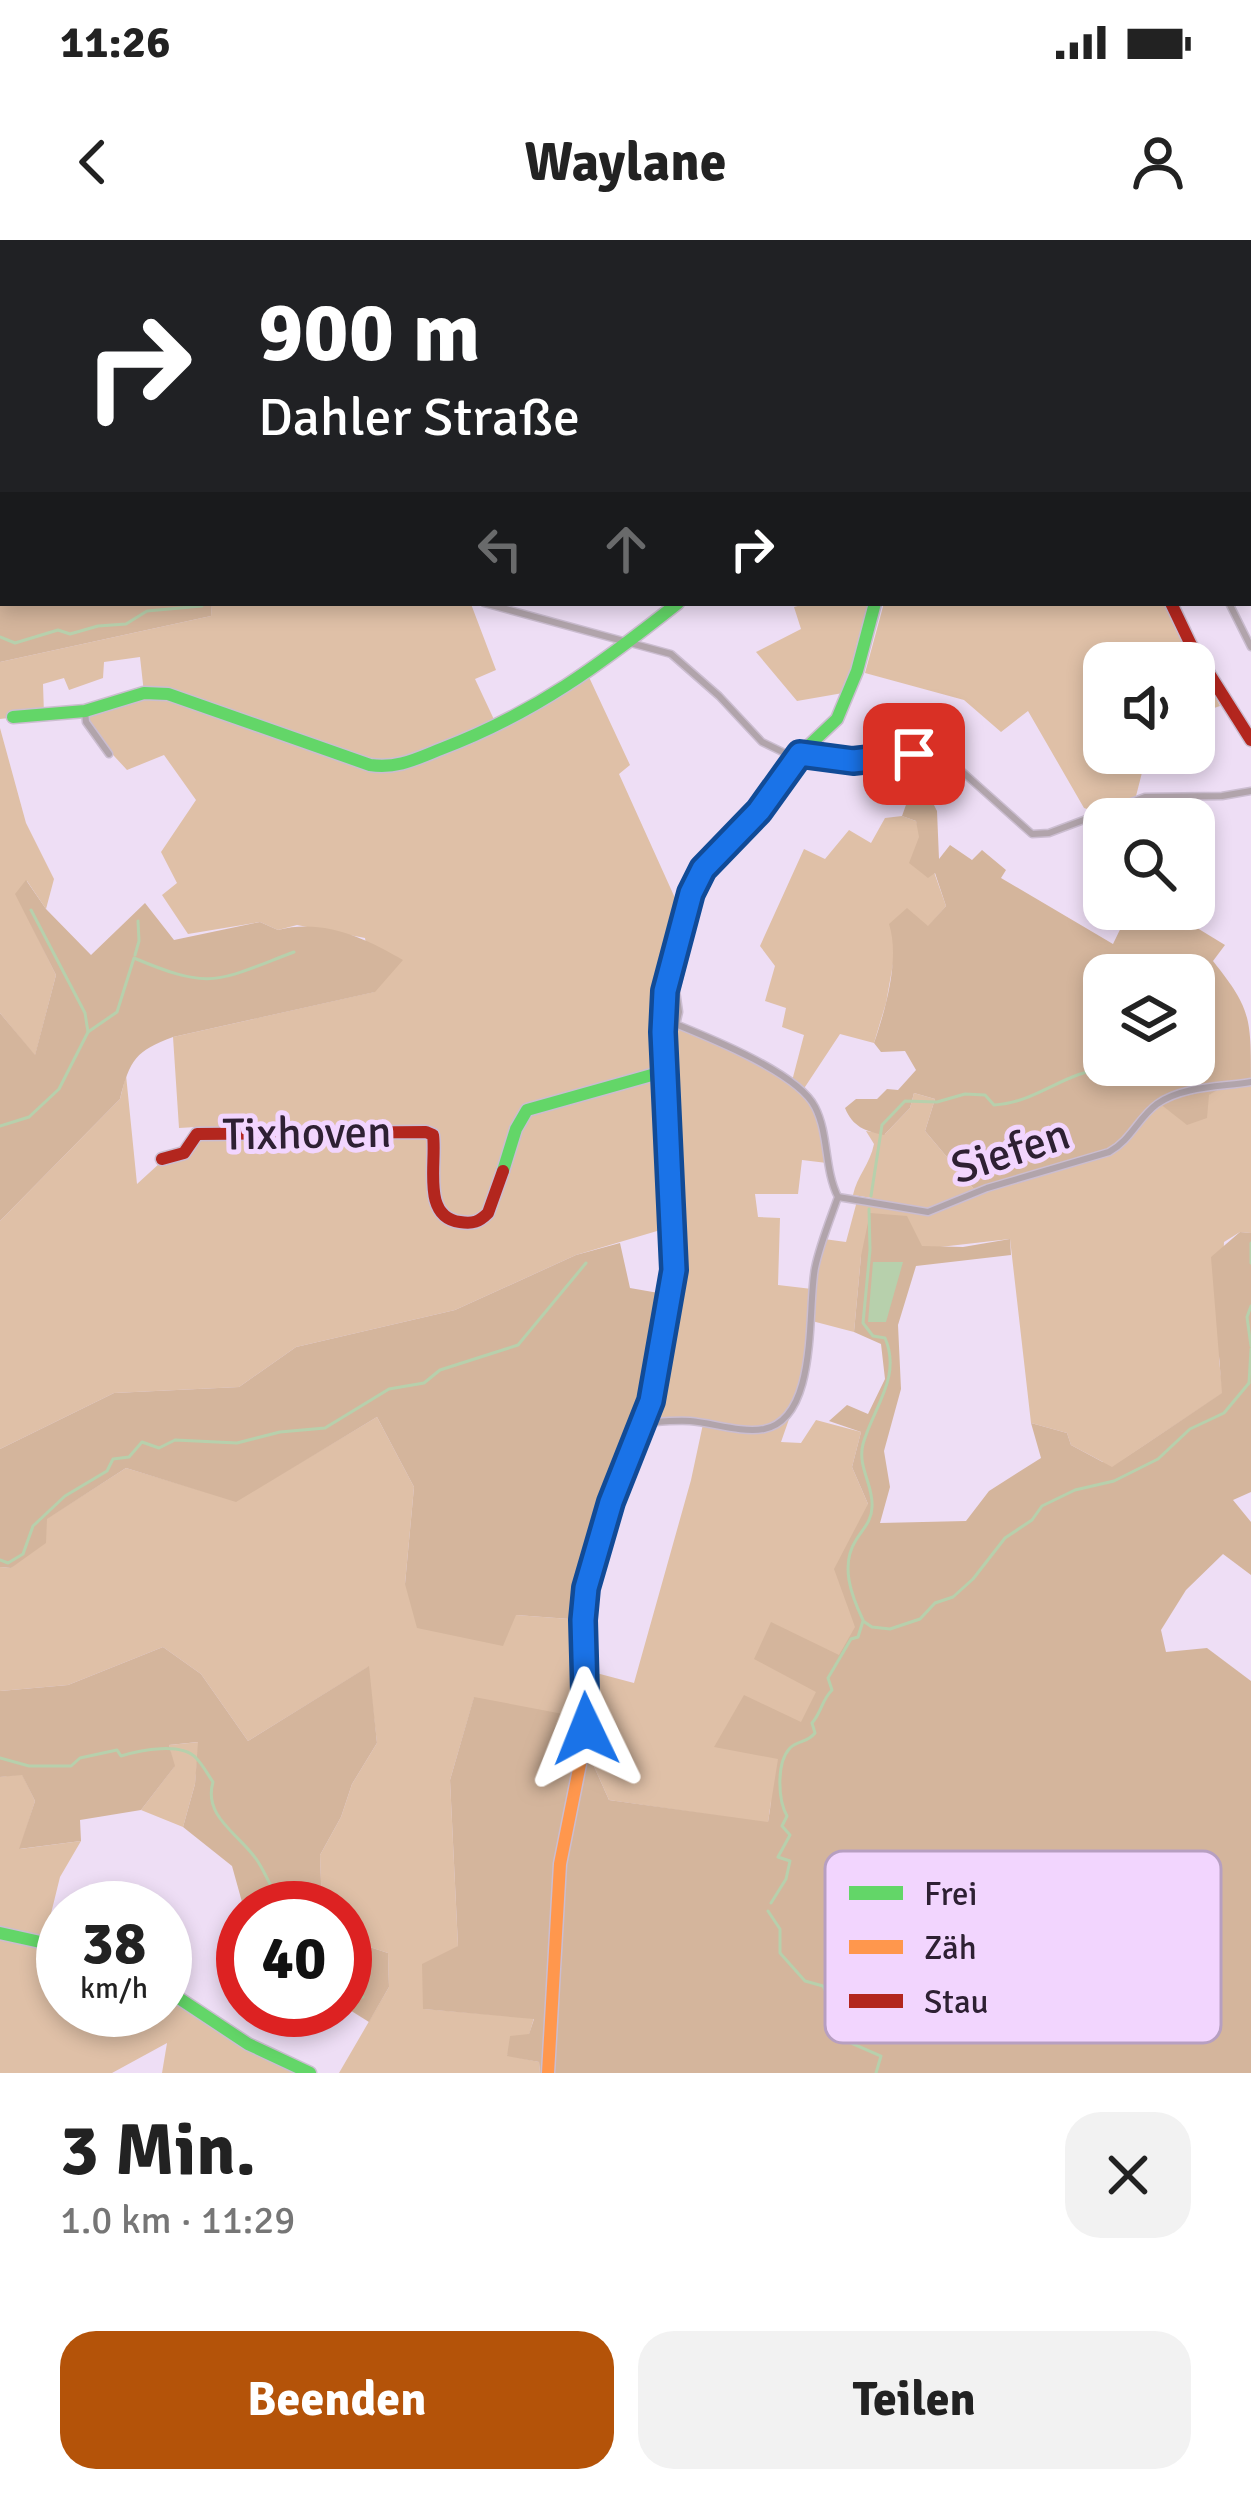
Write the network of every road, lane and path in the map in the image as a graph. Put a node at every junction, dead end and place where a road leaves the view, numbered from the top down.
1 (496, 606) edge
2 (674, 606) edge
3 (874, 606) edge
4 (1172, 606) edge
5 (1230, 606) edge
6 (633, 640) junction
7 (1251, 647) edge
8 (86, 711) junction
9 (13, 717) dead end
10 (1251, 740) edge
11 (110, 754) dead end
12 (799, 756) junction
13 (1251, 791) edge
14 (693, 928) dead end
15 (670, 1022) junction
16 (666, 1070) junction
17 (1251, 1082) edge
18 (162, 1159) dead end
19 (838, 1197) junction
20 (643, 1423) junction
21 (0, 1933) edge
22 (36, 1941) edge
23 (192, 2007) edge
24 (310, 2073) edge
25 (548, 2073) edge

1 - 6 street
2 - 6 street
3 - 12 street
4 - 10 street
5 - 7 street
6 - 8 street
6 - 12 street
8 - 9 street
8 - 11 street
12 - 13 street
12 - 15 street
14 - 15 street
15 - 16 street
15 - 19 street
16 - 18 street, Tixhoven
16 - 20 street
17 - 19 street, Siefen
19 - 20 street
20 - 25 street
21 - 22 street
23 - 24 street

